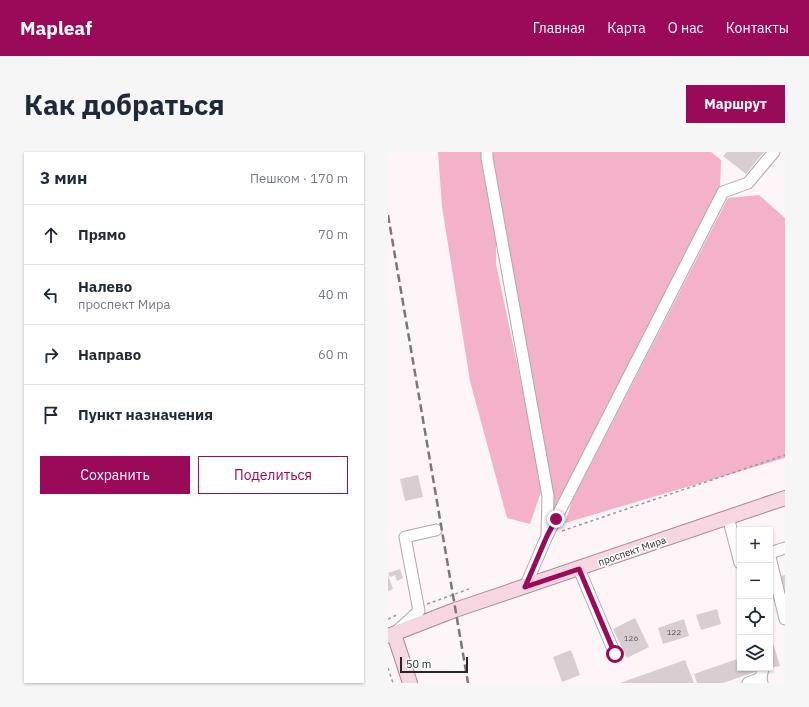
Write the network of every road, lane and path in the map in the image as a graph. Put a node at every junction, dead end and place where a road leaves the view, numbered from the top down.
1 (487, 152) edge
2 (774, 152) edge
3 (785, 455) edge
4 (785, 498) edge
5 (728, 518) junction
6 (436, 530) dead end
7 (547, 536) junction
8 (737, 542) edge
9 (785, 548) edge
10 (773, 552) edge
11 (771, 563) edge
12 (579, 569) junction
13 (525, 587) junction
14 (785, 619) edge
15 (391, 635) edge
16 (615, 654) dead end
17 (388, 668) edge
18 (762, 676) edge
19 (393, 683) edge
20 (410, 683) edge
21 (748, 683) edge

1 - 7 street
2 - 7 street
3 - 7 path
4 - 5 main road, проспект Мира
5 - 8 street
5 - 12 main road, проспект Мира
6 - 15 street
7 - 13 street
9 - 10 street
11 - 14 street
12 - 13 main road, проспект Мира
12 - 16 street
13 - 15 main road, проспект Мира
15 - 20 main road
17 - 19 path
18 - 21 street

